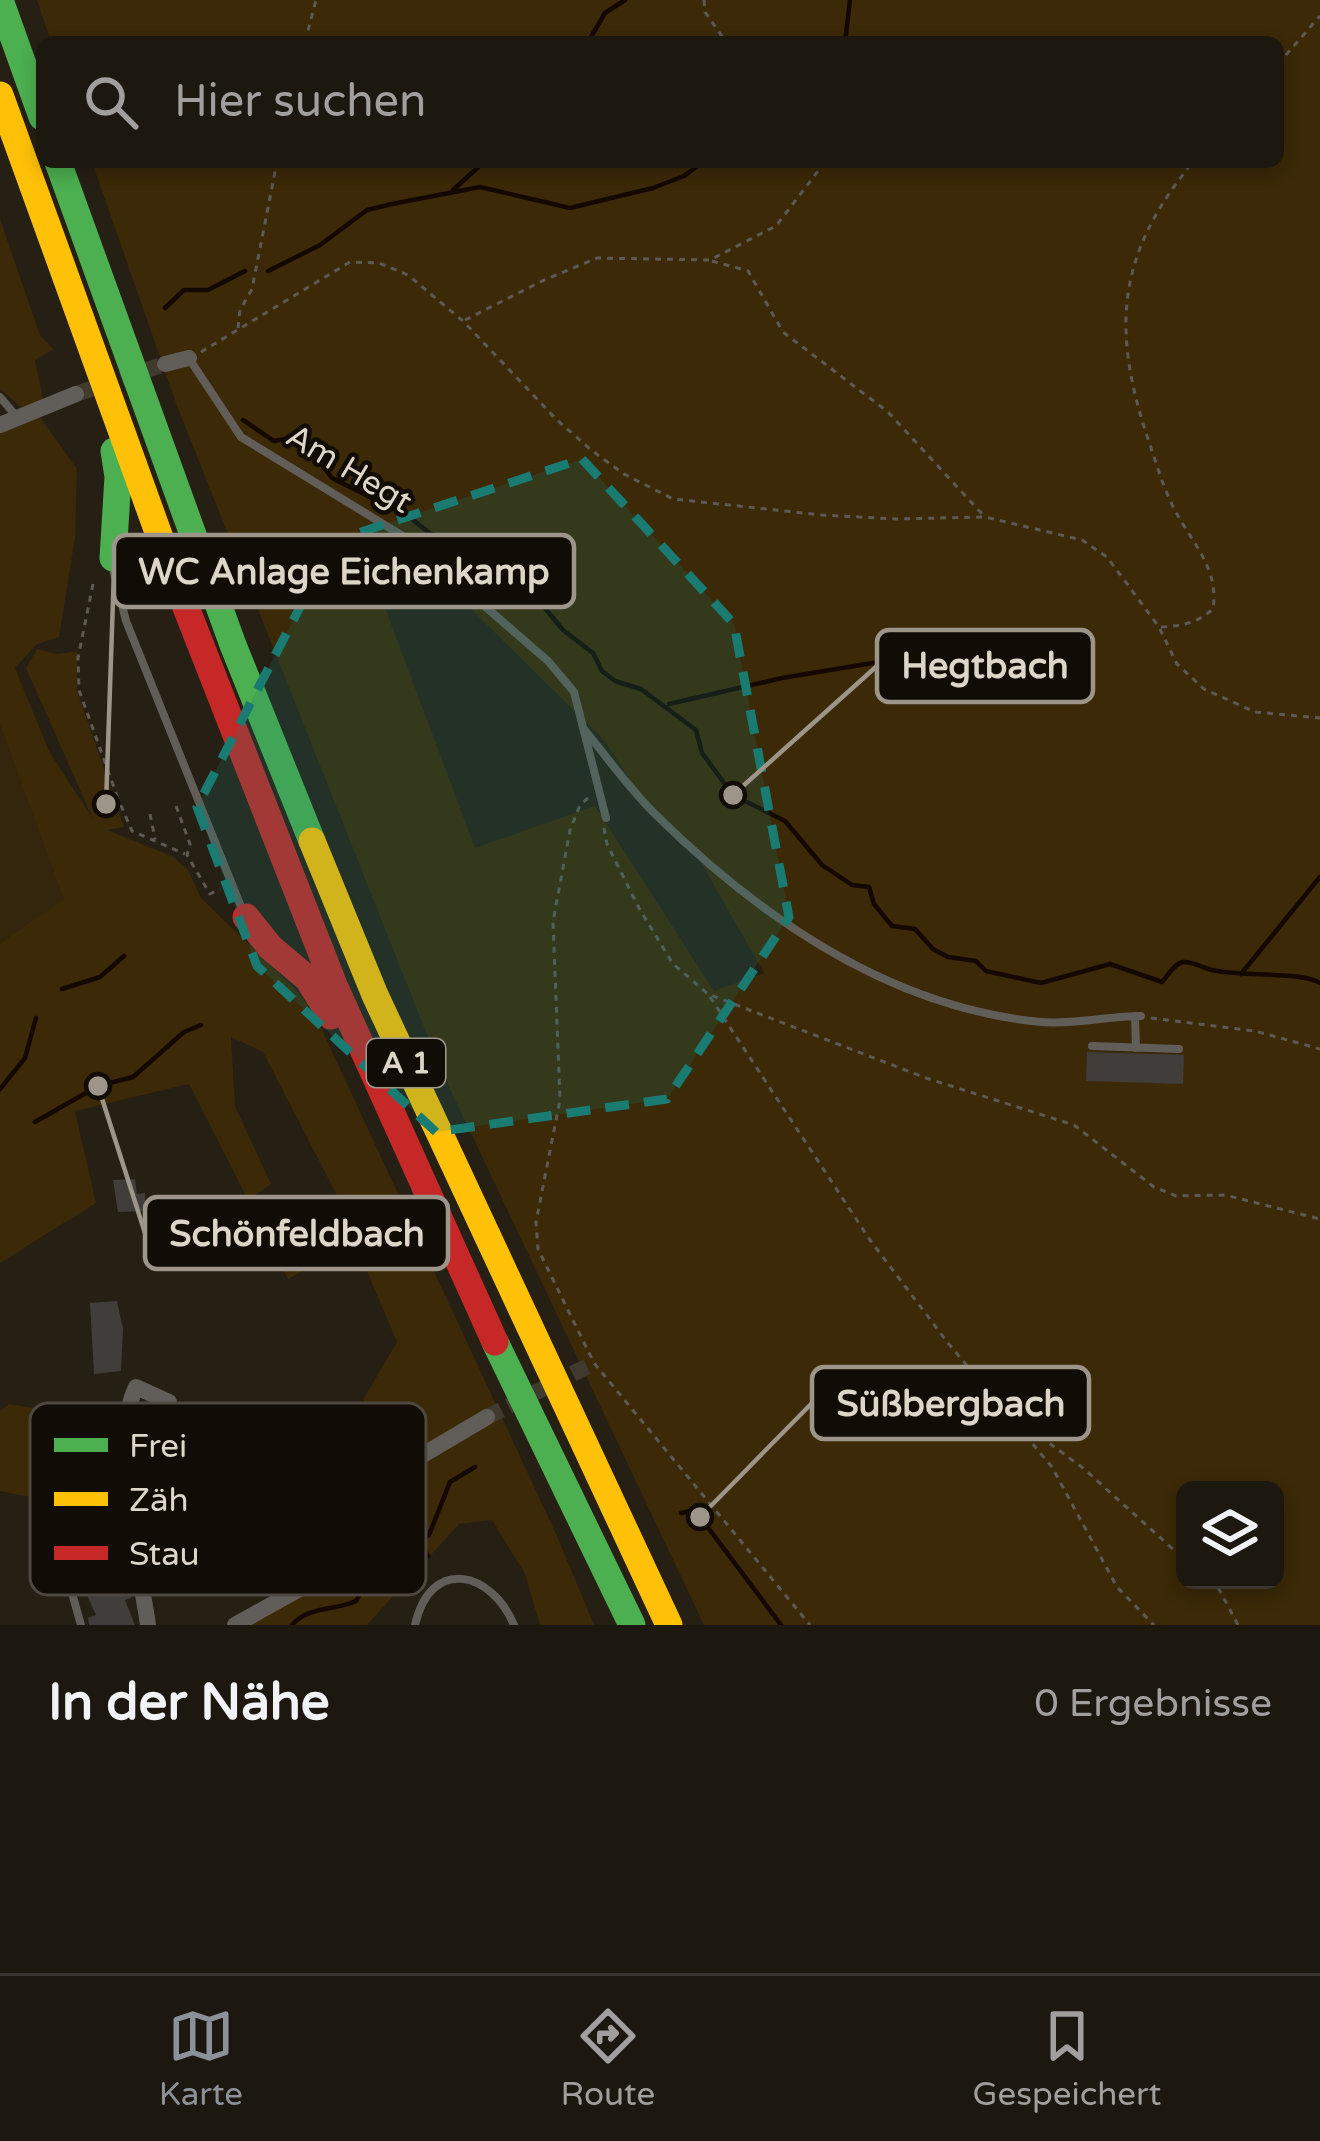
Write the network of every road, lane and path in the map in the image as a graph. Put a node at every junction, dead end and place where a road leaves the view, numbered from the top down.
1 (4, 0) edge
2 (316, 0) edge
3 (704, 0) edge
4 (1320, 16) edge
5 (307, 36) edge
6 (722, 36) edge
7 (1284, 57) edge
8 (0, 95) edge
9 (36, 100) edge
10 (60, 168) edge
11 (276, 168) edge
12 (820, 168) edge
13 (1188, 168) edge
14 (710, 260) junction
15 (463, 321) junction
16 (238, 330) junction
17 (189, 358) junction
18 (165, 364) tunnel mouth
19 (76, 394) tunnel mouth
20 (0, 397) edge
21 (106, 397) junction
22 (9, 422) edge
23 (986, 517) junction
24 (113, 558) joint
25 (93, 584) dead end
26 (1159, 627) junction
27 (1320, 718) edge
28 (583, 728) junction
29 (597, 790) junction
30 (176, 806) dead end
31 (150, 814) dead end
32 (606, 818) dead end
33 (156, 840) junction
34 (608, 844) dead end
35 (187, 855) junction
36 (229, 878) junction
37 (245, 917) joint
38 (708, 994) junction
39 (1138, 1016) junction
40 (1092, 1046) dead end
41 (1136, 1048) junction
42 (1179, 1049) dead end
43 (1320, 1049) edge
44 (388, 1109) junction
45 (1320, 1219) edge
46 (170, 1402) dead end
47 (128, 1403) edge
48 (1006, 1412) junction
49 (487, 1417) tunnel mouth
50 (426, 1453) edge
51 (1176, 1552) edge
52 (1219, 1589) edge
53 (73, 1595) edge
54 (144, 1595) edge
55 (289, 1595) edge
56 (81, 1625) edge
57 (148, 1625) edge
58 (235, 1625) edge
59 (415, 1625) edge
60 (514, 1625) edge
61 (632, 1625) edge
62 (669, 1625) edge
63 (810, 1625) edge
64 (1154, 1625) edge
65 (1238, 1625) edge

1 - 9 highway
2 - 5 path
3 - 6 path
4 - 7 path
8 - 21 highway, A 1
10 - 62 highway, A 1
11 - 16 path
12 - 14 path
13 - 26 path
14 - 15 path
14 - 23 path
15 - 16 path
15 - 23 path
16 - 17 path
17 - 18 street
17 - 28 lane, Am Hegt
19 - 22 street
20 - 22 lane
21 - 24 highway
21 - 44 highway, A 1
23 - 26 path
24 - 36 lane
25 - 33 path
26 - 27 path
28 - 29 lane, Am Hegt
28 - 39 lane
29 - 32 lane, Am Hegt
29 - 63 path
30 - 35 path
31 - 33 path
33 - 35 path
34 - 38 path
35 - 36 path
36 - 37 lane
37 - 44 highway
38 - 45 path
38 - 48 path
39 - 41 lane
39 - 43 path
40 - 41 lane
41 - 42 lane
44 - 61 highway, A 1
46 - 47 street
48 - 51 path
48 - 64 path
49 - 50 street
52 - 65 path
53 - 56 lane
54 - 57 street
55 - 58 street
59 - 60 lane

